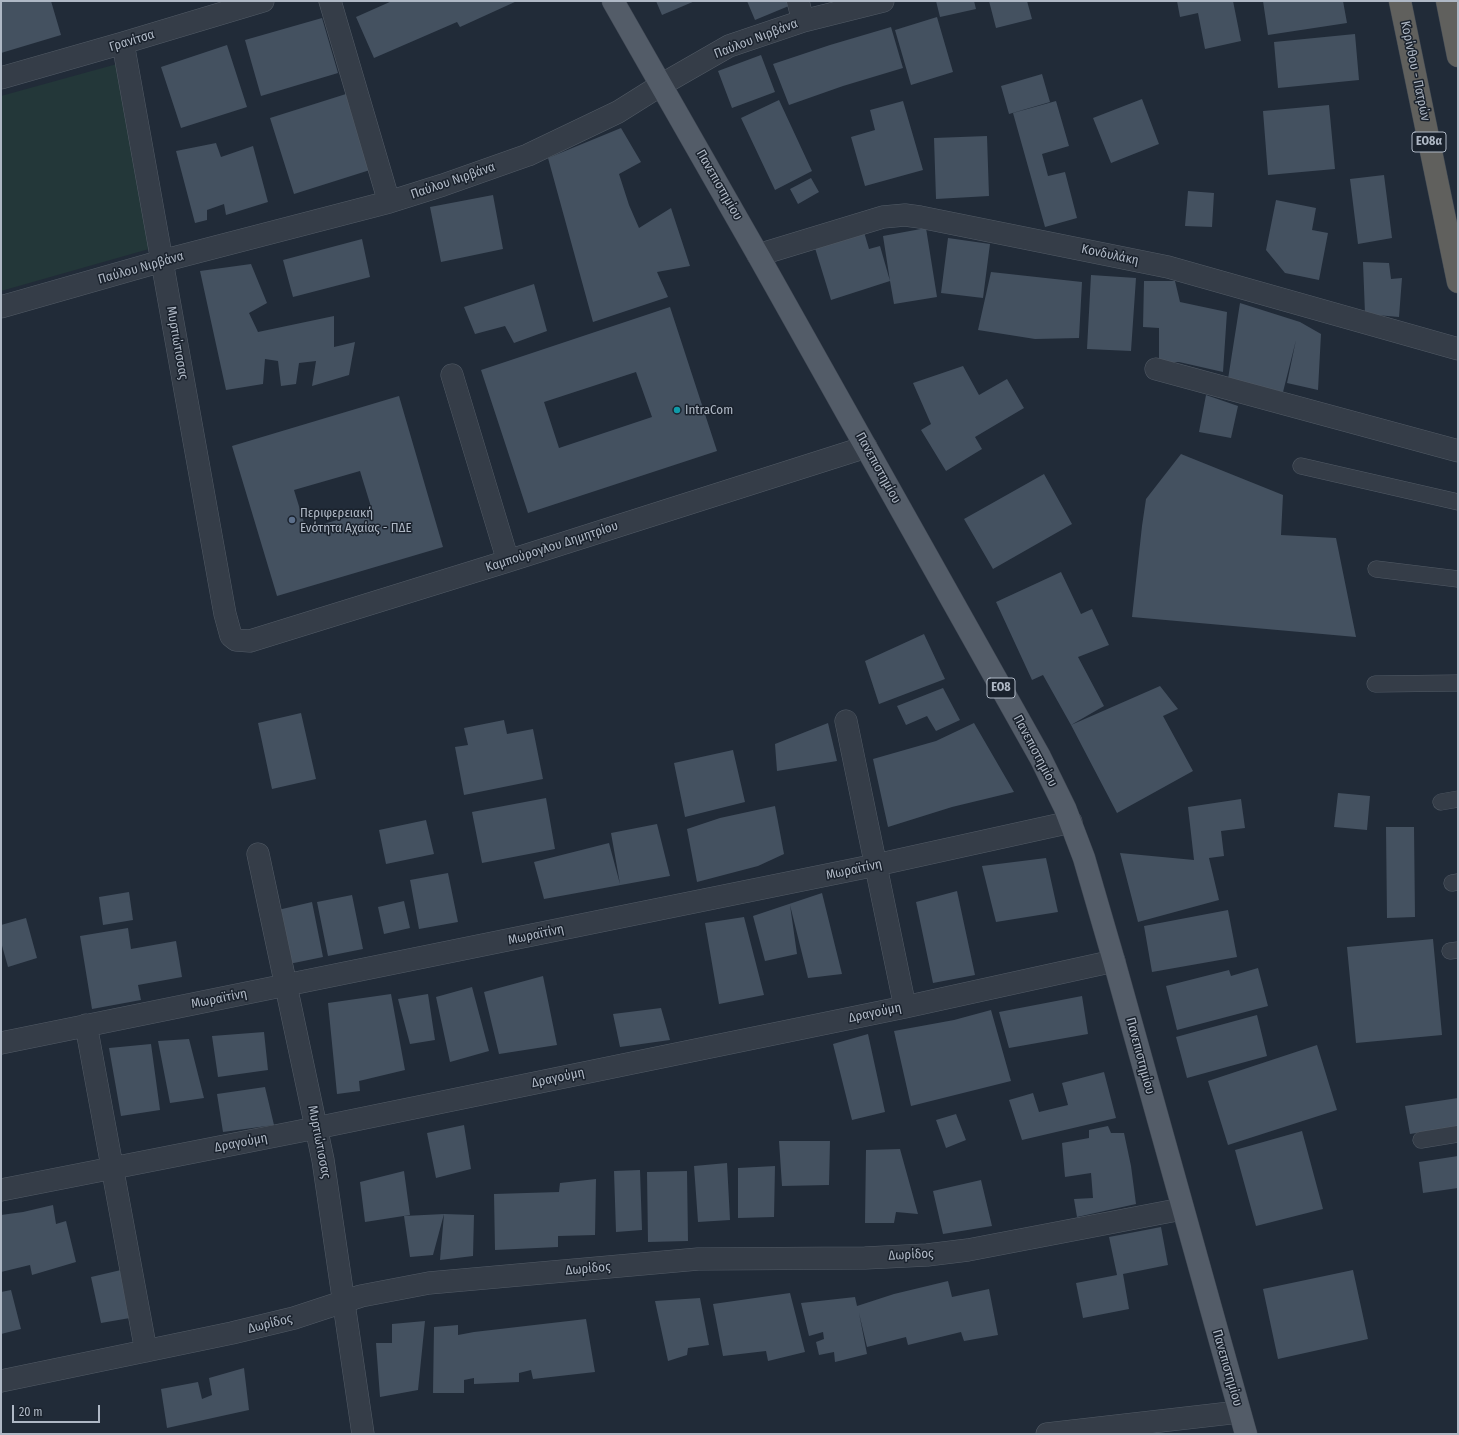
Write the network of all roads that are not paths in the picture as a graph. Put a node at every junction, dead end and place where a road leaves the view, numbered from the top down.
1 (263, 1) edge
2 (330, 1) edge
3 (614, 1) edge
4 (883, 1) edge
5 (1400, 1) edge
6 (1447, 1) edge
7 (801, 11) edge
8 (123, 43) junction
9 (1458, 56) edge
10 (1, 78) edge
11 (661, 85) junction
12 (389, 202) junction
13 (758, 255) junction
14 (162, 262) junction
15 (1458, 282) edge
16 (1, 307) edge
17 (1458, 349) edge
18 (1156, 369) dead end
19 (452, 375) dead end
20 (866, 448) junction
21 (1458, 451) edge
22 (1301, 466) dead end
23 (1458, 502) edge
24 (508, 561) junction
25 (1376, 569) dead end
26 (1458, 579) edge
27 (236, 640) joint
28 (1458, 683) edge
29 (1375, 684) dead end
30 (846, 721) dead end
31 (1458, 799) edge
32 (1441, 802) dead end
33 (1070, 822) junction
34 (258, 854) dead end
35 (876, 866) junction
36 (1114, 961) junction
37 (286, 986) junction
38 (905, 1007) junction
39 (86, 1025) junction
40 (1, 1043) edge
41 (316, 1128) junction
42 (1458, 1134) edge
43 (1421, 1140) dead end
44 (112, 1168) junction
45 (1, 1190) edge
46 (1182, 1209) junction
47 (344, 1302) junction
48 (146, 1351) junction
49 (1, 1381) edge
50 (1239, 1412) junction
51 (363, 1434) edge
52 (1047, 1434) edge
53 (1246, 1434) edge

1 - 8 street, Γρανίτσα
2 - 12 street
3 - 11 main road, Πανεπιστημίου / ΕΟ8
4 - 7 street, Παύλου Νιρβάνα
5 - 15 highway, Κορίνθου - Πατρών / ΕΟ8α
6 - 9 highway
7 - 11 street, Παύλου Νιρβάνα
8 - 10 street, Γρανίτσα
8 - 14 street, Μυρτιώτισσας
11 - 12 street, Παύλου Νιρβάνα
11 - 13 main road, Πανεπιστημίου / ΕΟ8
12 - 14 street, Παύλου Νιρβάνα
13 - 17 street, Κονδυλάκη
13 - 20 main road, Πανεπιστημίου / ΕΟ8
14 - 16 street, Παύλου Νιρβάνα
14 - 27 street, Μυρτιώτισσας
18 - 21 street
19 - 24 street
20 - 24 street, Καμπούρογλου Δημητρίου
20 - 33 main road, Πανεπιστημίου / ΕΟ8
22 - 23 lane
24 - 27 street, Καμπούρογλου Δημητρίου
25 - 26 lane
28 - 29 lane
30 - 35 street
31 - 32 lane
33 - 35 street, Μωραϊτίνη
33 - 36 main road, Πανεπιστημίου / ΕΟ8
34 - 37 street, Μυρτιώτισσας
35 - 37 street, Μωραϊτίνη
35 - 38 street
36 - 38 street, Δραγούμη
36 - 46 main road, Πανεπιστημίου / ΕΟ8
37 - 39 street, Μωραϊτίνη
37 - 41 street, Μυρτιώτισσας
38 - 41 street, Δραγούμη
39 - 40 street, Μωραϊτίνη
39 - 44 street
41 - 44 street, Δραγούμη
41 - 47 street, Μυρτιώτισσας
42 - 43 lane
44 - 45 street, Δραγούμη
44 - 48 street
46 - 47 street, Δωρίδος
46 - 50 main road, Πανεπιστημίου / ΕΟ8
47 - 48 street, Δωρίδος
47 - 51 street, Μυρτιώτισσας
48 - 49 street, Δωρίδος
50 - 52 street
50 - 53 main road, Πανεπιστημίου / ΕΟ8

